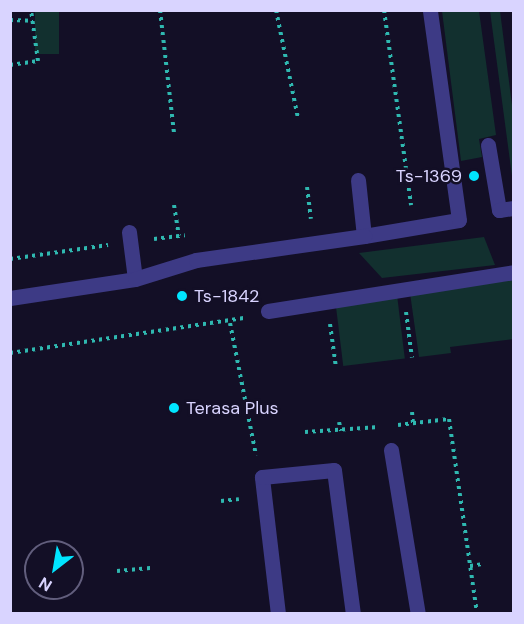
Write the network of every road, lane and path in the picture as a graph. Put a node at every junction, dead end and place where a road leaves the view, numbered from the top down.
1 (31, 10) edge
2 (160, 10) edge
3 (276, 10) edge
4 (384, 10) edge
5 (430, 10) edge
6 (10, 20) edge
7 (33, 21) junction
8 (10, 65) edge
9 (298, 118) dead end
10 (174, 133) dead end
11 (488, 145) dead end
12 (358, 180) dead end
13 (307, 187) dead end
14 (174, 205) dead end
15 (513, 208) edge
16 (311, 214) dead end
17 (311, 220) dead end
18 (300, 221) dead end
19 (415, 230) junction
20 (190, 235) dead end
21 (179, 236) junction
22 (364, 236) junction
23 (130, 237) junction
24 (10, 259) edge
25 (513, 272) edge
26 (135, 279) junction
27 (403, 288) junction
28 (10, 298) edge
29 (327, 299) junction
30 (268, 311) joint
31 (230, 323) junction
32 (10, 353) edge
33 (412, 358) dead end
34 (336, 368) dead end
35 (412, 412) dead end
36 (339, 422) dead end
37 (413, 424) junction
38 (341, 431) junction
39 (305, 432) dead end
40 (391, 450) dead end
41 (262, 477) junction
42 (482, 564) dead end
43 (470, 566) junction
44 (153, 568) dead end
45 (117, 571) dead end
46 (278, 614) edge
47 (353, 614) edge
48 (418, 614) edge
49 (477, 614) edge

1 - 7 path
2 - 10 path
3 - 9 path
4 - 19 path
5 - 19 street
6 - 7 path
7 - 8 path
11 - 15 street
12 - 22 street
13 - 16 path
14 - 21 path
17 - 18 path
19 - 22 street
20 - 21 path
21 - 23 path
22 - 26 street
23 - 24 path
23 - 26 street
25 - 27 street
26 - 28 street
27 - 29 street
27 - 33 path
29 - 30 street
29 - 34 path
30 - 31 path
31 - 32 path
31 - 41 path
35 - 37 path
36 - 38 path
37 - 38 path
37 - 43 path
38 - 39 path
40 - 48 street
41 - 46 street
41 - 47 street
42 - 43 path
43 - 49 path
44 - 45 path

